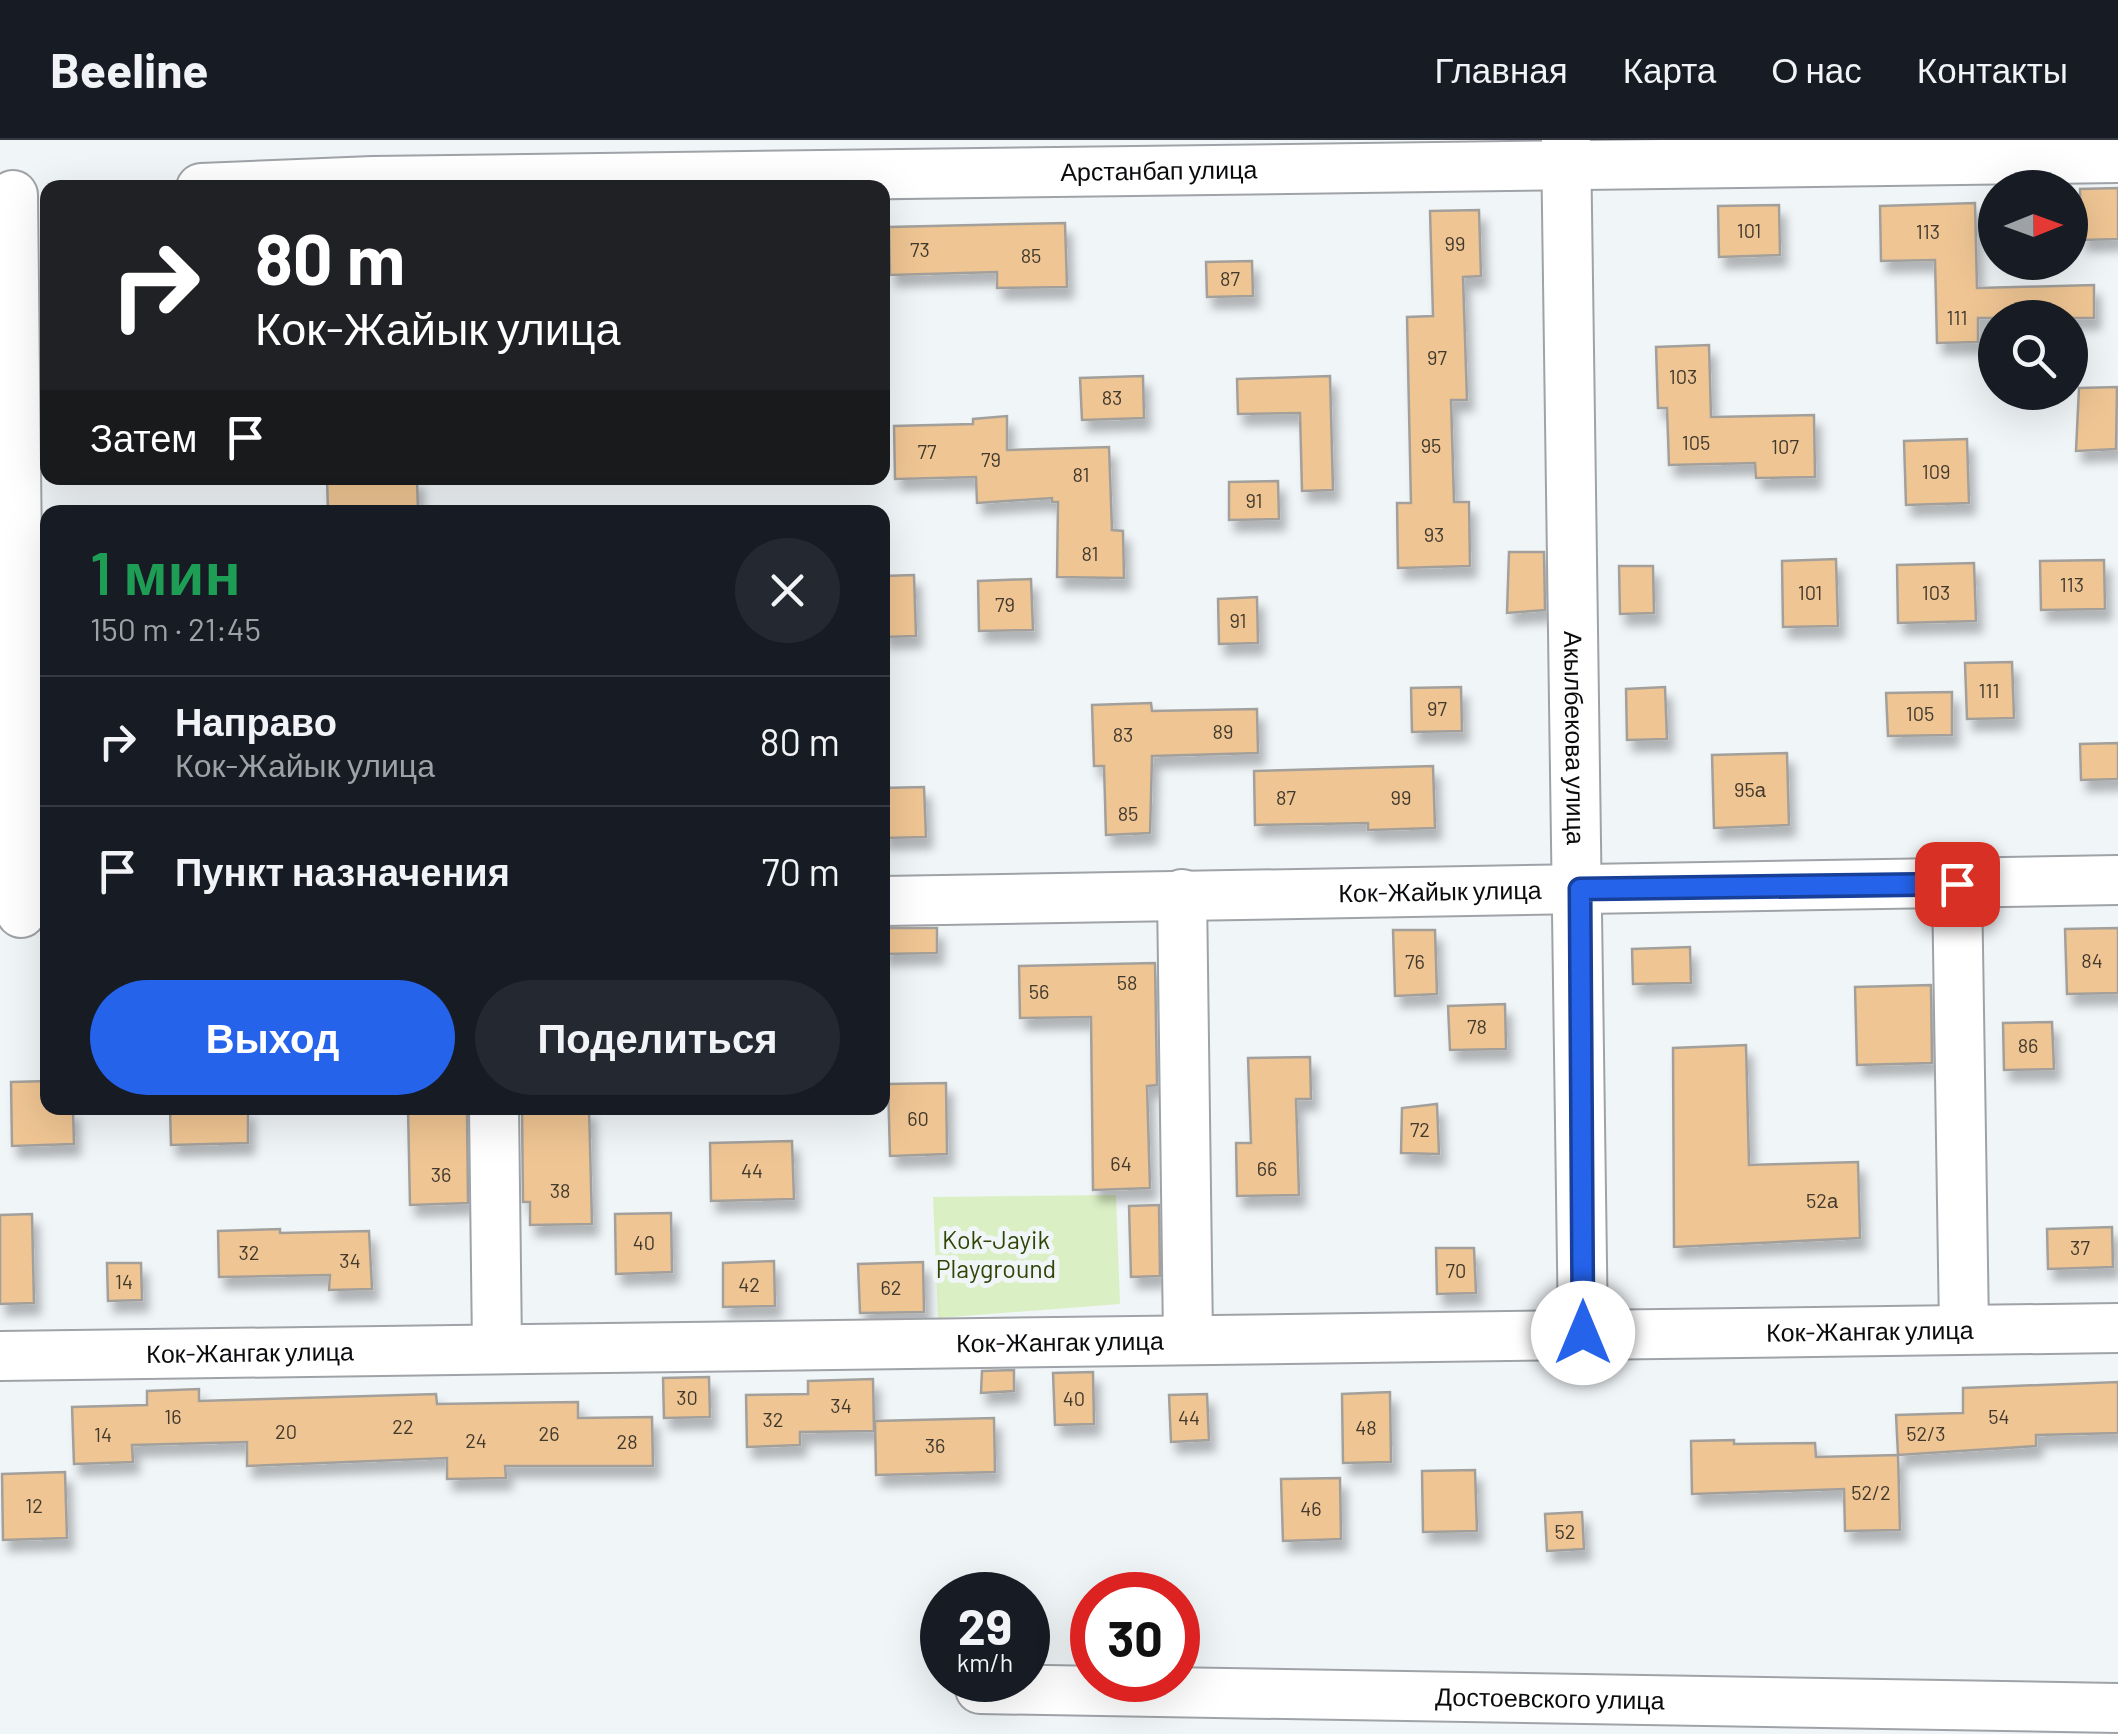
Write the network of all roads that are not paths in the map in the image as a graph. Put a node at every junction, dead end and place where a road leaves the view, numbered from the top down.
1 (1566, 152) edge
2 (2118, 158) edge
3 (373, 160) edge
4 (249, 180) edge
5 (20, 195) edge
6 (2118, 880) edge
7 (1957, 884) junction
8 (1580, 889) junction
9 (1182, 894) junction
10 (890, 901) edge
11 (23, 913) edge
12 (494, 1115) edge
13 (1964, 1328) junction
14 (2118, 1328) edge
15 (1583, 1333) junction
16 (1188, 1338) junction
17 (496, 1348) junction
18 (0, 1356) edge
19 (1050, 1689) edge
20 (2118, 1708) edge

1 - 2 street, Арстанбап улица
1 - 3 street, Арстанбап улица
1 - 8 street, Акылбекова улица
3 - 4 street, Арстанбап улица
5 - 11 street
6 - 7 street, Кок-Жайык улица
7 - 8 street, Кок-Жайык улица
7 - 13 street
8 - 9 street, Кок-Жайык улица
8 - 15 street, Акылбекова улица
9 - 10 street, Кок-Жайык улица
9 - 16 street
12 - 17 street
13 - 14 street, Кок-Жангак улица
13 - 15 street, Кок-Жангак улица
15 - 16 street, Кок-Жангак улица
16 - 17 street, Кок-Жангак улица
17 - 18 street, Кок-Жангак улица
19 - 20 street, Достоевского улица

